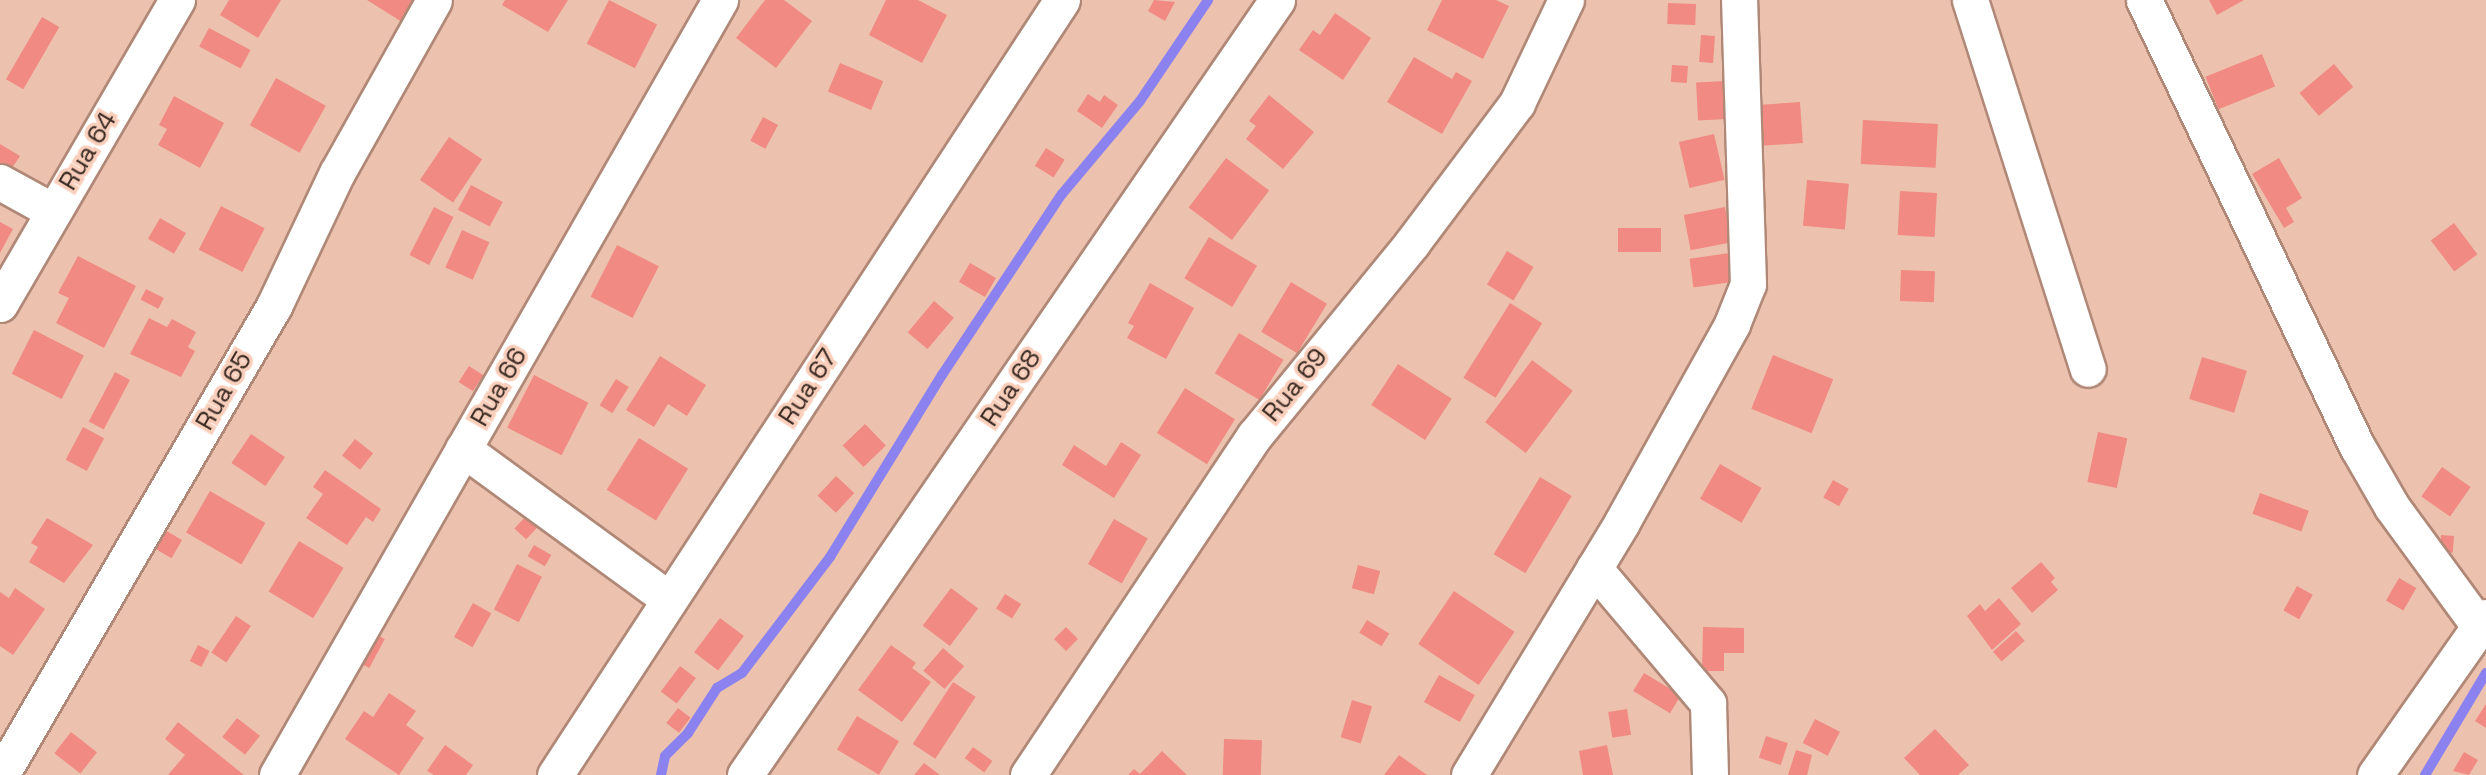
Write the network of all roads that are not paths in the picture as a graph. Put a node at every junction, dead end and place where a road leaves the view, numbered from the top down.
1 (177, 0) edge
2 (434, 0) edge
3 (720, 0) edge
4 (1062, 0) edge
5 (1277, 0) edge
6 (1566, 0) edge
7 (1739, 0) edge
8 (1970, 0) edge
9 (2144, 0) edge
10 (0, 182) edge
11 (52, 211) junction
12 (0, 304) edge
13 (2088, 369) dead end
14 (463, 449) junction
15 (1594, 568) junction
16 (669, 599) junction
17 (2483, 621) edge
18 (1, 775) edge
19 (277, 775) edge
20 (555, 775) edge
21 (745, 775) edge
22 (1028, 775) edge
23 (1469, 775) edge
24 (1710, 775) edge
25 (2375, 775) edge

1 - 11 street, Rua 64
2 - 18 street, Rua 65
3 - 14 street, Rua 66
4 - 16 street, Rua 67
5 - 21 street, Rua 68
6 - 22 street, Rua 69
7 - 15 street
8 - 13 street
9 - 17 street
10 - 11 street
11 - 12 street, Rua 64
14 - 16 street
14 - 19 street, Rua 66
15 - 23 street
15 - 24 street
16 - 20 street, Rua 67
17 - 25 street

